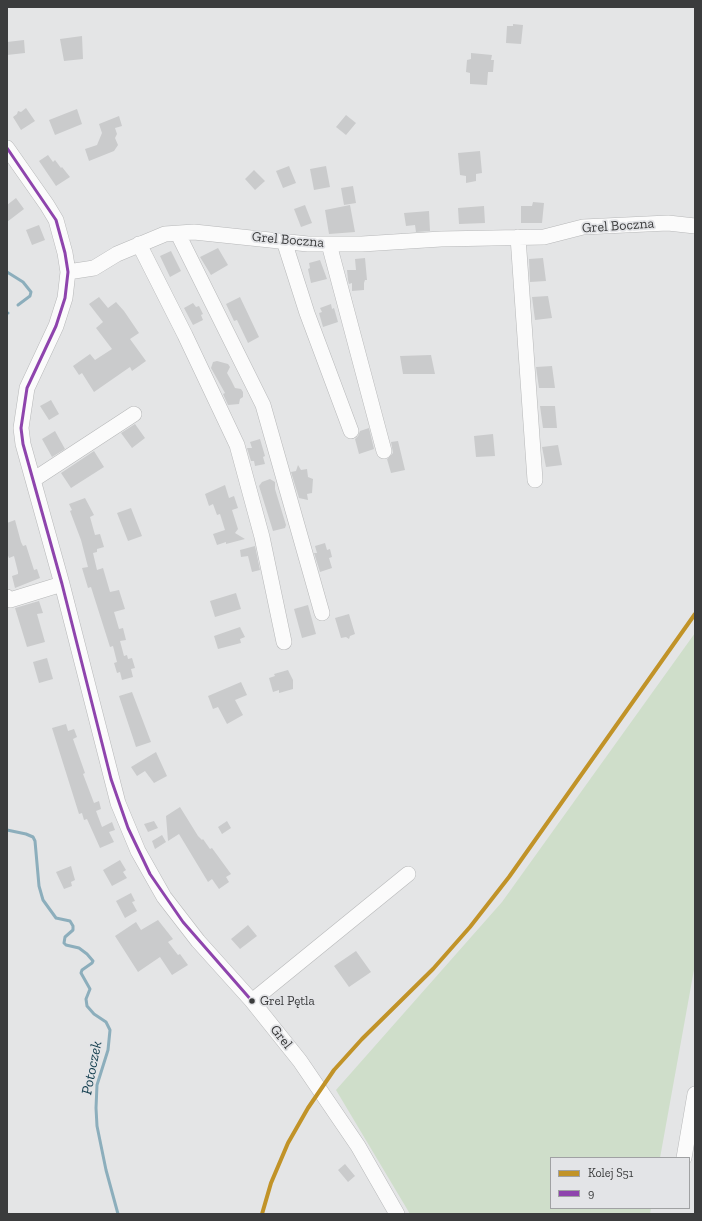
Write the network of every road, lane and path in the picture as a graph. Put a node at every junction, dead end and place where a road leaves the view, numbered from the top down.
1 (7, 148) edge
2 (695, 226) edge
3 (178, 234) junction
4 (518, 237) junction
5 (284, 241) junction
6 (139, 244) junction
7 (329, 244) junction
8 (68, 272) junction
9 (134, 414) dead end
10 (351, 431) dead end
11 (384, 452) dead end
12 (32, 480) junction
13 (535, 480) dead end
14 (62, 584) junction
15 (7, 597) edge
16 (322, 613) dead end
17 (284, 642) dead end
18 (408, 874) dead end
19 (252, 1001) junction
20 (695, 1094) edge
21 (684, 1157) edge
22 (397, 1214) edge

1 - 8 street, Grel
2 - 4 street, Grel Boczna
3 - 5 street, Grel Boczna
3 - 6 street, Grel Boczna
3 - 16 street
4 - 7 street, Grel Boczna
4 - 13 street
5 - 7 street, Grel Boczna
5 - 10 street
6 - 8 street, Grel Boczna
6 - 17 street
7 - 11 street
8 - 12 street, Grel
9 - 12 street
12 - 14 street, Grel
14 - 15 street
14 - 19 street, Grel
18 - 19 street
19 - 22 street, Grel
20 - 21 street

